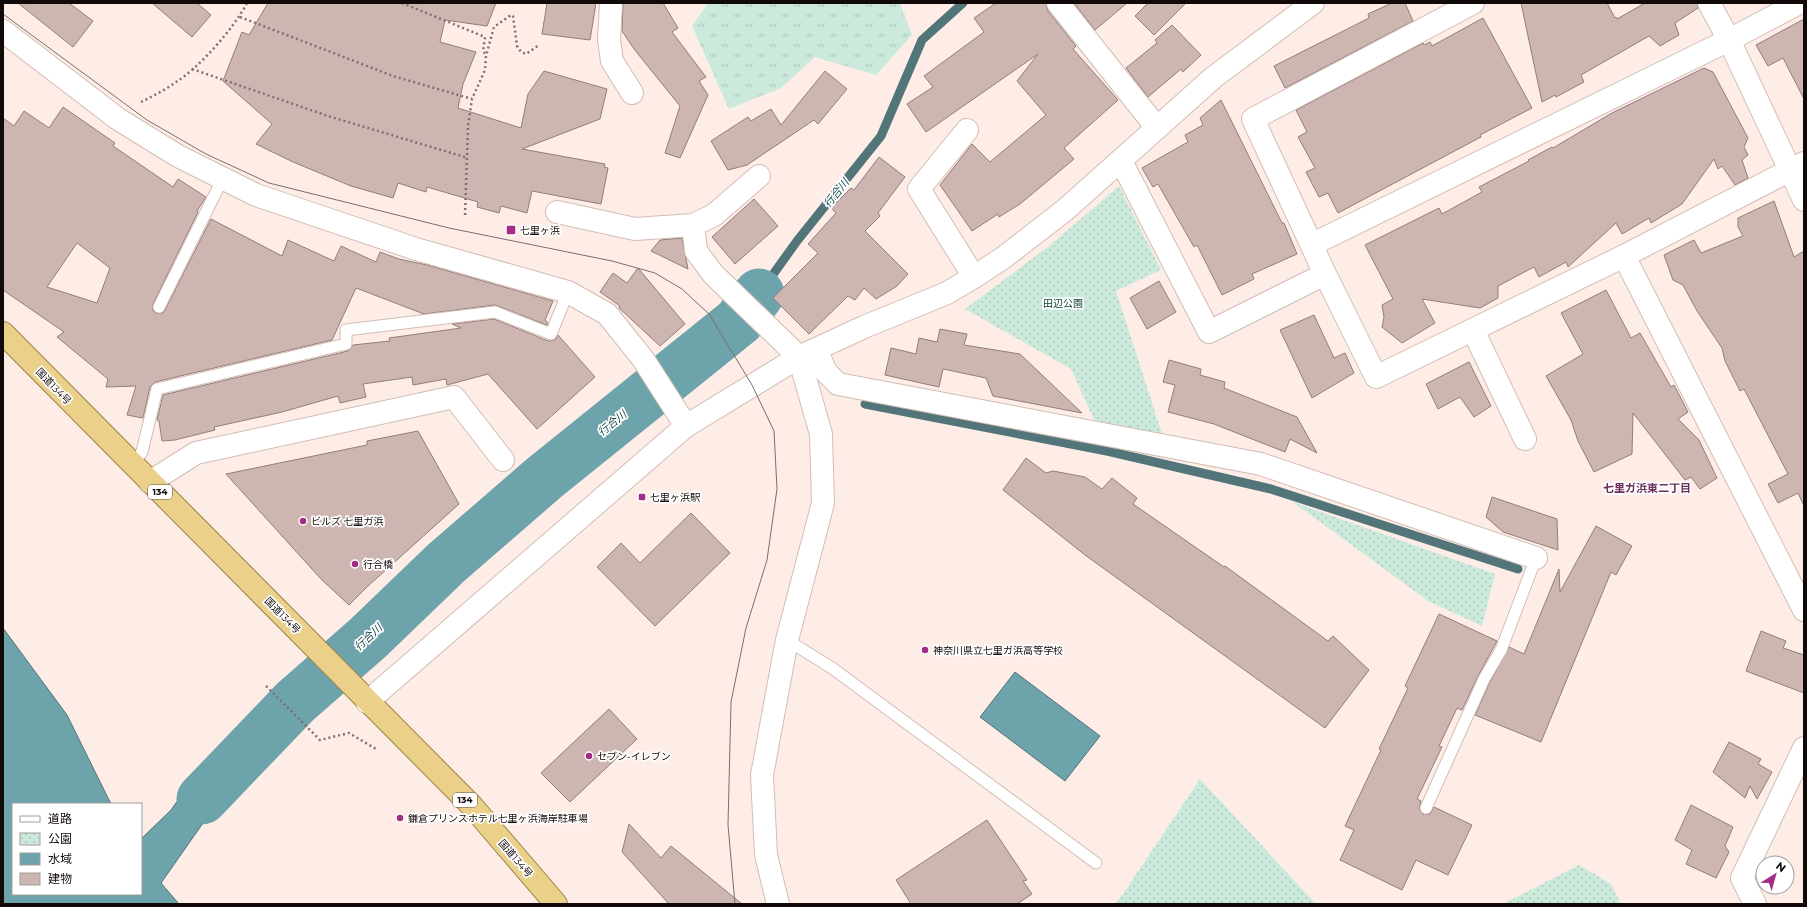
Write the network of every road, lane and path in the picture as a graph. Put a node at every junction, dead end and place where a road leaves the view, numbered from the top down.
1 (247, 3) edge
2 (402, 3) edge
3 (611, 3) edge
4 (1058, 3) edge
5 (1313, 3) edge
6 (1472, 3) edge
7 (1709, 3) edge
8 (1799, 3) edge
9 (240, 17) junction
10 (3, 31) edge
11 (1729, 40) junction
12 (539, 45) dead end
13 (486, 56) junction
14 (192, 70) junction
15 (632, 93) dead end
16 (472, 99) junction
17 (118, 119) junction
18 (1157, 128) junction
19 (967, 130) dead end
20 (468, 158) junction
21 (1121, 161) junction
22 (1796, 166) edge
23 (759, 176) dead end
24 (223, 178) junction
25 (1804, 200) edge
26 (557, 212) dead end
27 (465, 215) dead end
28 (693, 225) junction
29 (1312, 244) junction
30 (1624, 256) junction
31 (1325, 274) junction
32 (974, 277) junction
33 (568, 292) junction
34 (159, 307) dead end
35 (1473, 330) junction
36 (3, 333) edge
37 (807, 353) junction
38 (686, 426) junction
39 (1525, 440) dead end
40 (503, 460) dead end
41 (132, 465) junction
42 (150, 482) junction
43 (1536, 558) joint
44 (1804, 610) edge
45 (787, 640) junction
46 (266, 686) dead end
47 (367, 702) junction
48 (1804, 748) edge
49 (378, 750) dead end
50 (1426, 808) dead end
51 (1096, 863) dead end
52 (556, 904) edge
53 (778, 904) edge
54 (1755, 904) edge

1 - 9 path
2 - 13 path
3 - 15 street
4 - 18 street
5 - 18 street
6 - 29 street
7 - 11 street
8 - 11 street
9 - 14 path
9 - 16 path
10 - 17 street
11 - 22 street
11 - 29 street
12 - 13 path
13 - 16 path
14 - 17 path
14 - 20 path
16 - 20 path
17 - 24 street
18 - 21 street
19 - 32 street
20 - 27 path
21 - 31 street
21 - 32 street
22 - 25 street
22 - 30 street
23 - 28 street
24 - 33 street
24 - 34 lane
26 - 28 street
28 - 37 street
29 - 31 street
30 - 35 street
30 - 44 street
31 - 35 street
32 - 37 street
33 - 38 street
33 - 41 lane
35 - 39 street
36 - 41 highway, 国道134号 / 134
37 - 38 street
37 - 43 street
37 - 45 street
38 - 47 street
40 - 42 street
41 - 42 highway, 国道134号 / 134
42 - 47 highway, 国道134号 / 134
43 - 50 lane
45 - 51 lane
45 - 53 street
46 - 49 path
47 - 52 highway, 国道134号 / 134
48 - 54 street

